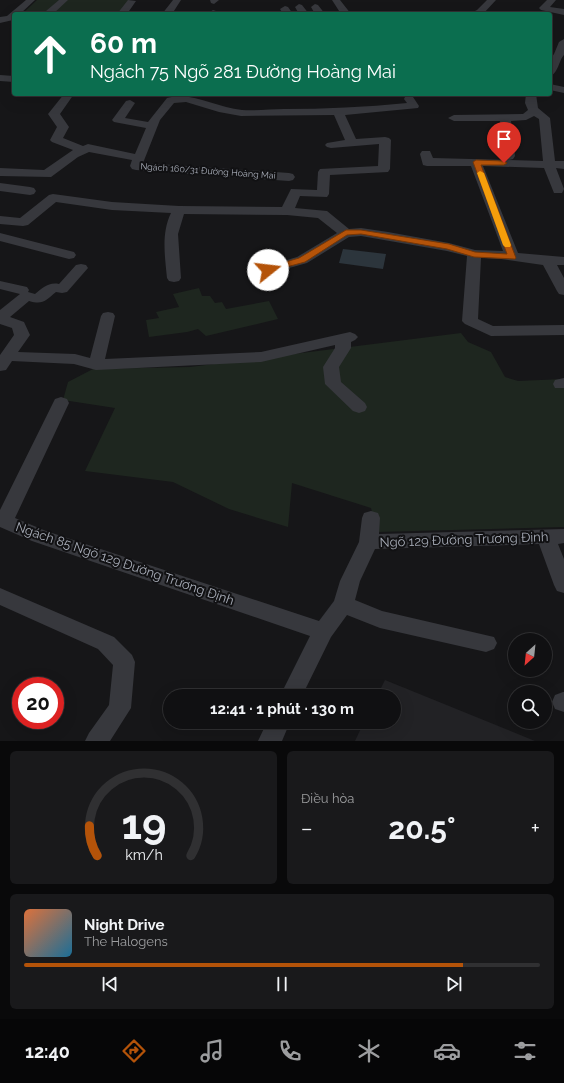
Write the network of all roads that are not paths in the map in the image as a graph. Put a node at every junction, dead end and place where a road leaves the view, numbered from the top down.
1 (31, 0) edge
2 (64, 0) edge
3 (177, 0) edge
4 (336, 0) edge
5 (492, 0) edge
6 (552, 0) edge
7 (132, 1) dead end
8 (15, 12) edge
9 (50, 12) edge
10 (124, 12) edge
11 (168, 12) edge
12 (345, 12) edge
13 (478, 12) edge
14 (564, 12) edge
15 (564, 42) edge
16 (552, 67) edge
17 (552, 72) edge
18 (562, 72) dead end
19 (0, 78) edge
20 (12, 79) edge
21 (552, 87) edge
22 (564, 90) edge
23 (68, 96) edge
24 (195, 96) edge
25 (531, 96) edge
26 (187, 99) junction
27 (412, 102) dead end
28 (130, 103) dead end
29 (533, 111) junction
30 (338, 112) junction
31 (505, 117) junction
32 (454, 118) dead end
33 (152, 126) junction
34 (352, 143) junction
35 (330, 145) dead end
36 (84, 150) junction
37 (426, 154) dead end
38 (510, 156) dead end
39 (140, 158) junction
40 (476, 162) junction
41 (549, 165) junction
42 (564, 165) edge
43 (0, 172) edge
44 (289, 177) dead end
45 (0, 187) edge
46 (558, 190) dead end
47 (30, 191) dead end
48 (179, 210) junction
49 (287, 211) junction
50 (0, 220) edge
51 (346, 232) junction
52 (0, 237) edge
53 (474, 254) junction
54 (69, 255) dead end
55 (512, 258) junction
56 (564, 260) edge
57 (548, 262) junction
58 (81, 268) dead end
59 (268, 270) dead end
60 (174, 278) dead end
61 (0, 285) edge
62 (22, 290) dead end
63 (564, 291) edge
64 (108, 316) dead end
65 (0, 319) edge
66 (564, 330) edge
67 (3, 361) edge
68 (96, 365) junction
69 (61, 403) dead end
70 (359, 407) dead end
71 (371, 518) dead end
72 (555, 536) edge
73 (369, 542) junction
74 (564, 585) edge
75 (0, 596) edge
76 (343, 604) junction
77 (323, 631) junction
78 (486, 643) dead end
79 (294, 689) edge
80 (275, 729) edge
81 (96, 741) edge
82 (270, 741) edge

1 - 8 lane
2 - 9 lane
3 - 11 lane
4 - 12 lane
5 - 13 lane
6 - 14 lane
7 - 10 lane
15 - 16 lane
17 - 18 lane
19 - 20 lane
21 - 22 lane
23 - 36 lane
24 - 26 lane
25 - 29 lane
26 - 30 lane
26 - 33 lane, Ngách 160/31 Đường Hoàng Mai
27 - 30 lane
28 - 33 lane
29 - 31 lane
29 - 41 lane
30 - 34 lane
31 - 32 lane
31 - 38 lane
33 - 39 lane, Ngách 160/31 Đường Hoàng Mai
34 - 35 lane
34 - 49 lane
36 - 39 lane, Ngách 160/31 Đường Hoàng Mai
36 - 43 lane
37 - 40 lane
39 - 44 lane, Ngách 160/31 Đường Hoàng Mai
40 - 41 lane
40 - 55 lane
41 - 42 lane
41 - 46 lane
45 - 47 lane
48 - 49 lane
48 - 50 lane
48 - 60 lane
49 - 51 lane
51 - 53 lane
51 - 59 lane
52 - 54 lane
53 - 55 lane
53 - 66 lane
55 - 57 lane
56 - 57 lane
57 - 63 lane
58 - 65 lane
61 - 62 lane
64 - 68 lane
65 - 67 lane
67 - 68 lane
68 - 70 lane
69 - 77 lane, Ngách 85 Ngõ 129 Đường Trương Định
71 - 73 lane
72 - 73 lane, Ngõ 129 Đường Trương Định
72 - 74 lane
73 - 76 lane, Ngõ 129 Đường Trương Định
75 - 81 lane
76 - 77 lane, Ngõ 129 Đường Trương Định
76 - 78 lane
77 - 79 lane, Ngõ 129 Đường Trương Định
80 - 82 lane

